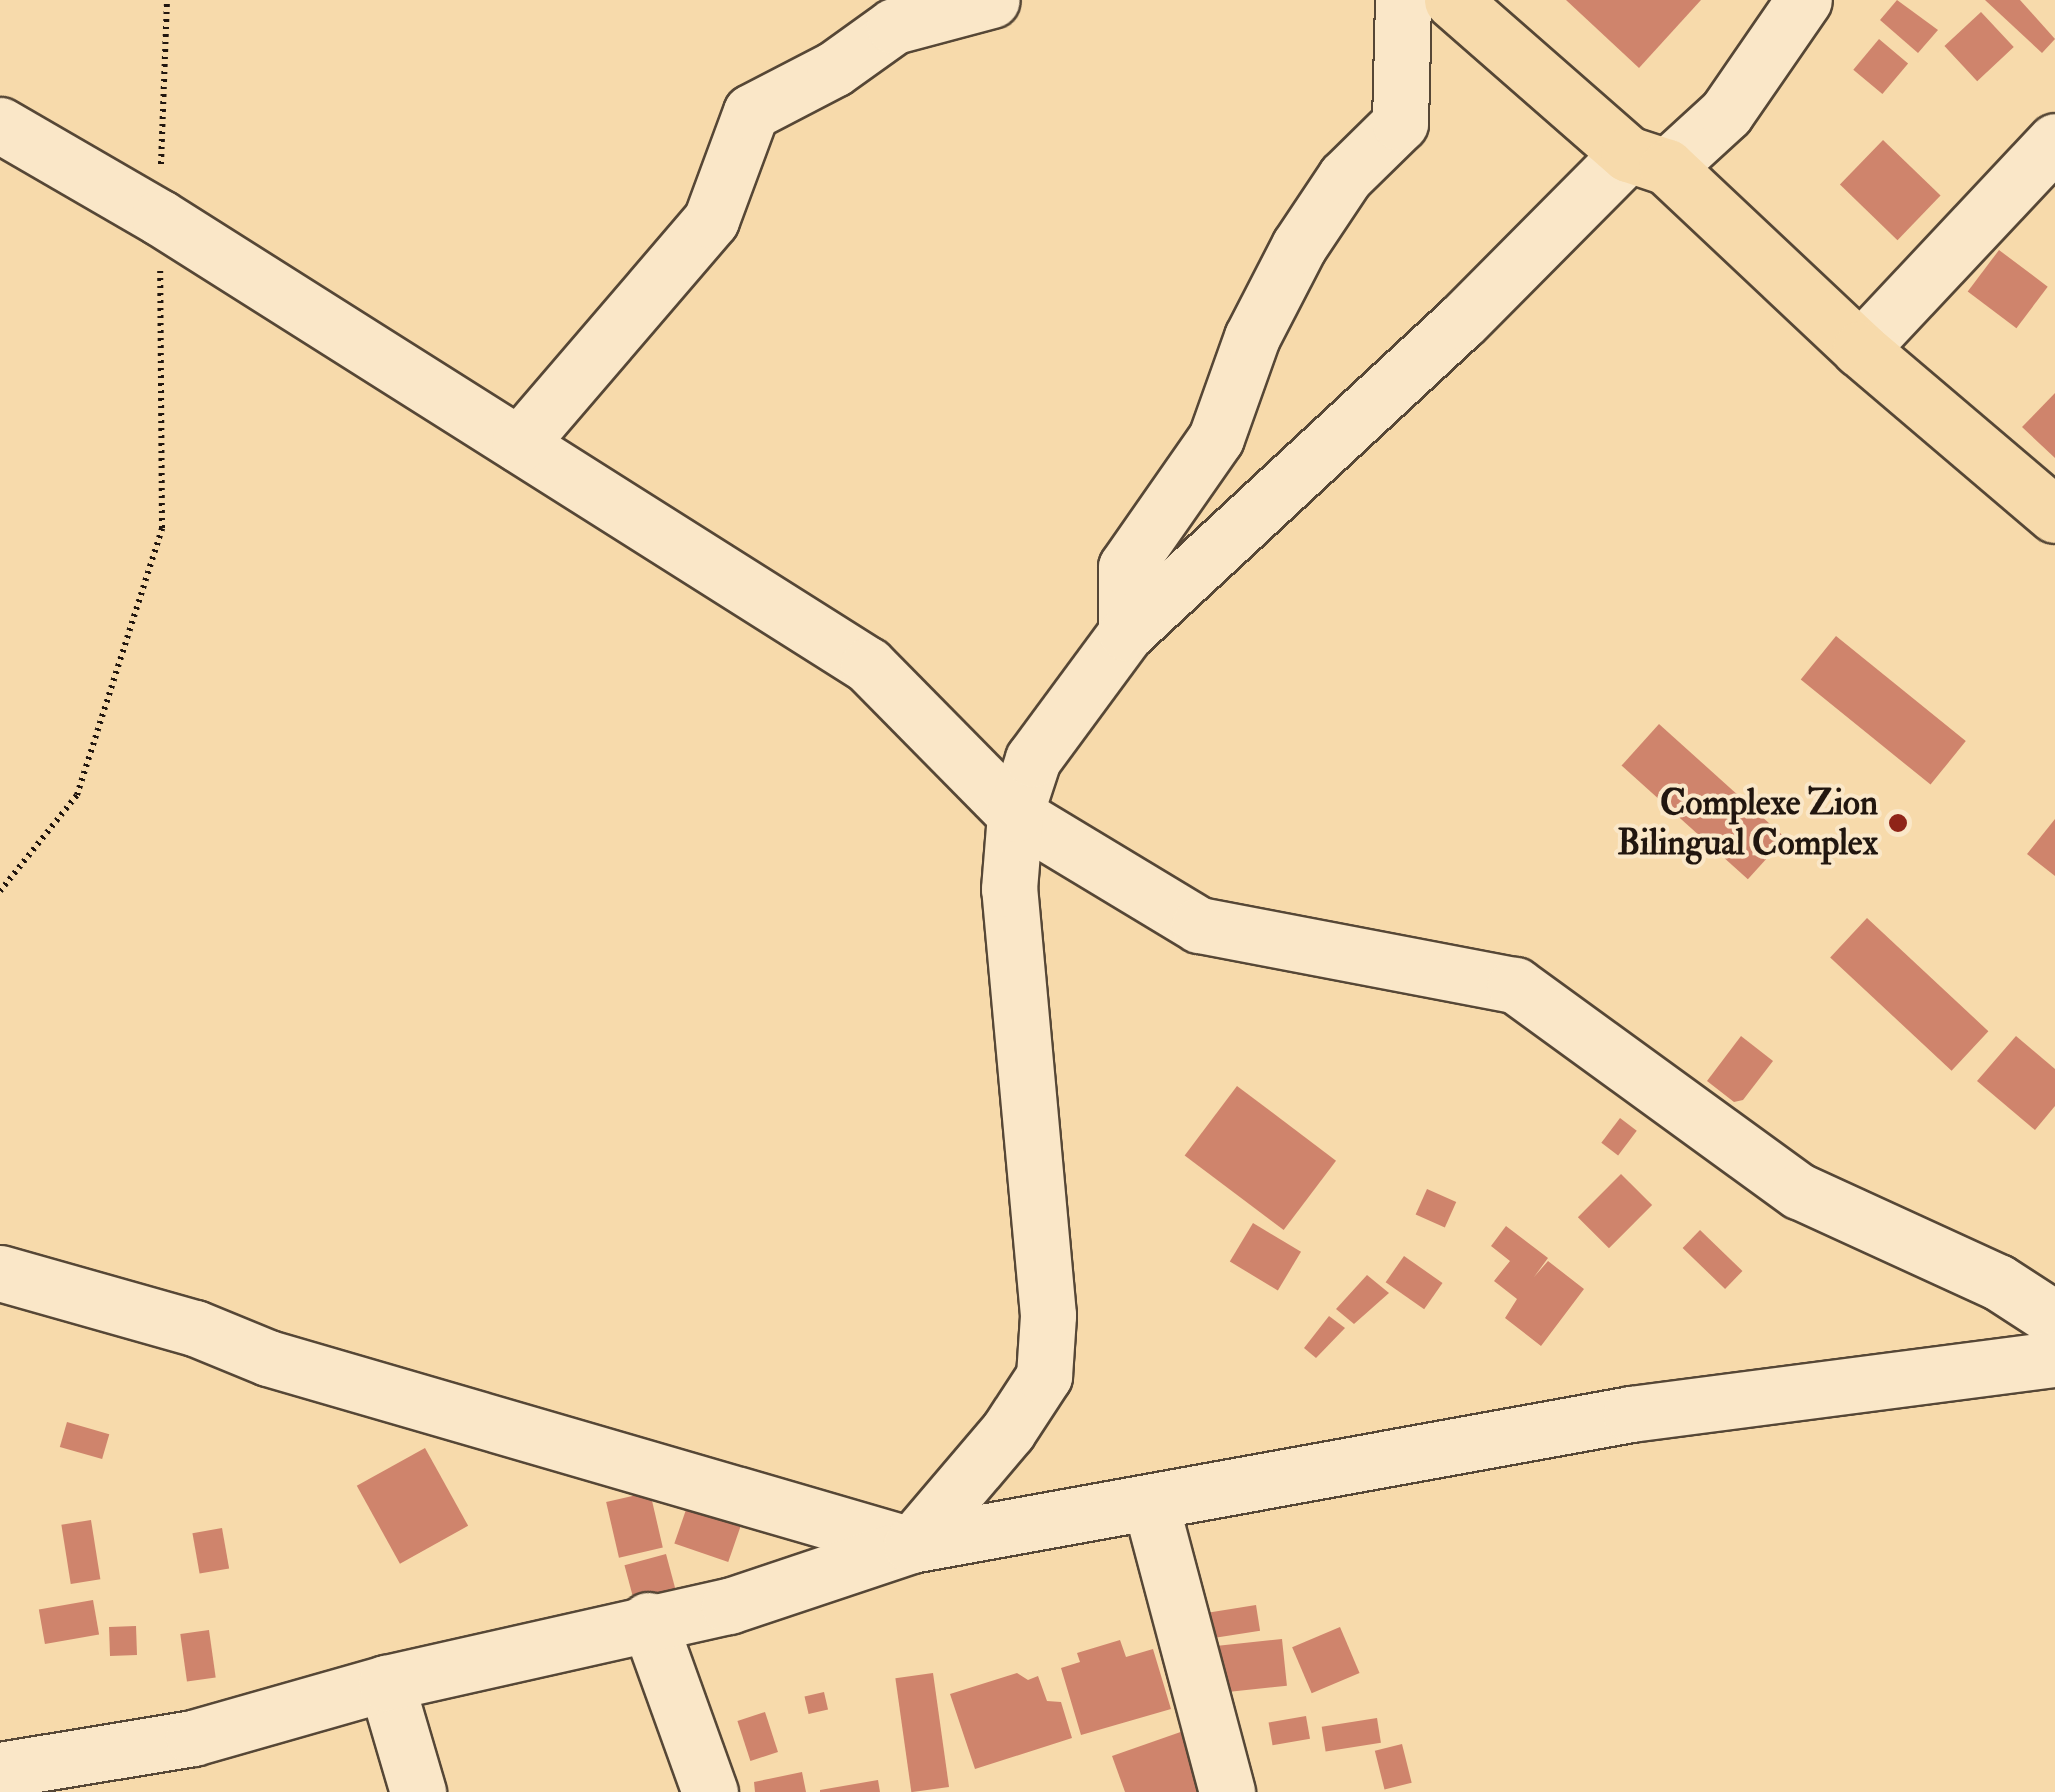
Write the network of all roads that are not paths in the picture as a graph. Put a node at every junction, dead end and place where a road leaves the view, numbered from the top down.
1 (992, 0) edge
2 (1402, 0) edge
3 (1452, 0) edge
4 (1804, 0) edge
5 (0, 125) edge
6 (2055, 141) edge
7 (1647, 161) junction
8 (1860, 349) junction
9 (519, 444) junction
10 (2055, 515) edge
11 (1126, 633) junction
12 (1015, 814) junction
13 (0, 1273) edge
14 (2055, 1318) edge
15 (2055, 1359) edge
16 (1151, 1506) junction
17 (911, 1545) junction
18 (648, 1620) junction
19 (386, 1683) junction
20 (0, 1770) edge
21 (418, 1792) edge
22 (710, 1792) edge
23 (1227, 1792) edge

1 - 9 street
2 - 11 street
3 - 7 main road
4 - 7 street
5 - 9 street
6 - 8 street
7 - 8 main road
7 - 11 street
8 - 10 main road
9 - 12 street
11 - 12 street
12 - 14 street
12 - 17 street
13 - 17 street
15 - 16 street
16 - 17 street
16 - 23 street
17 - 18 street
18 - 19 street
18 - 22 street
19 - 20 street
19 - 21 street

